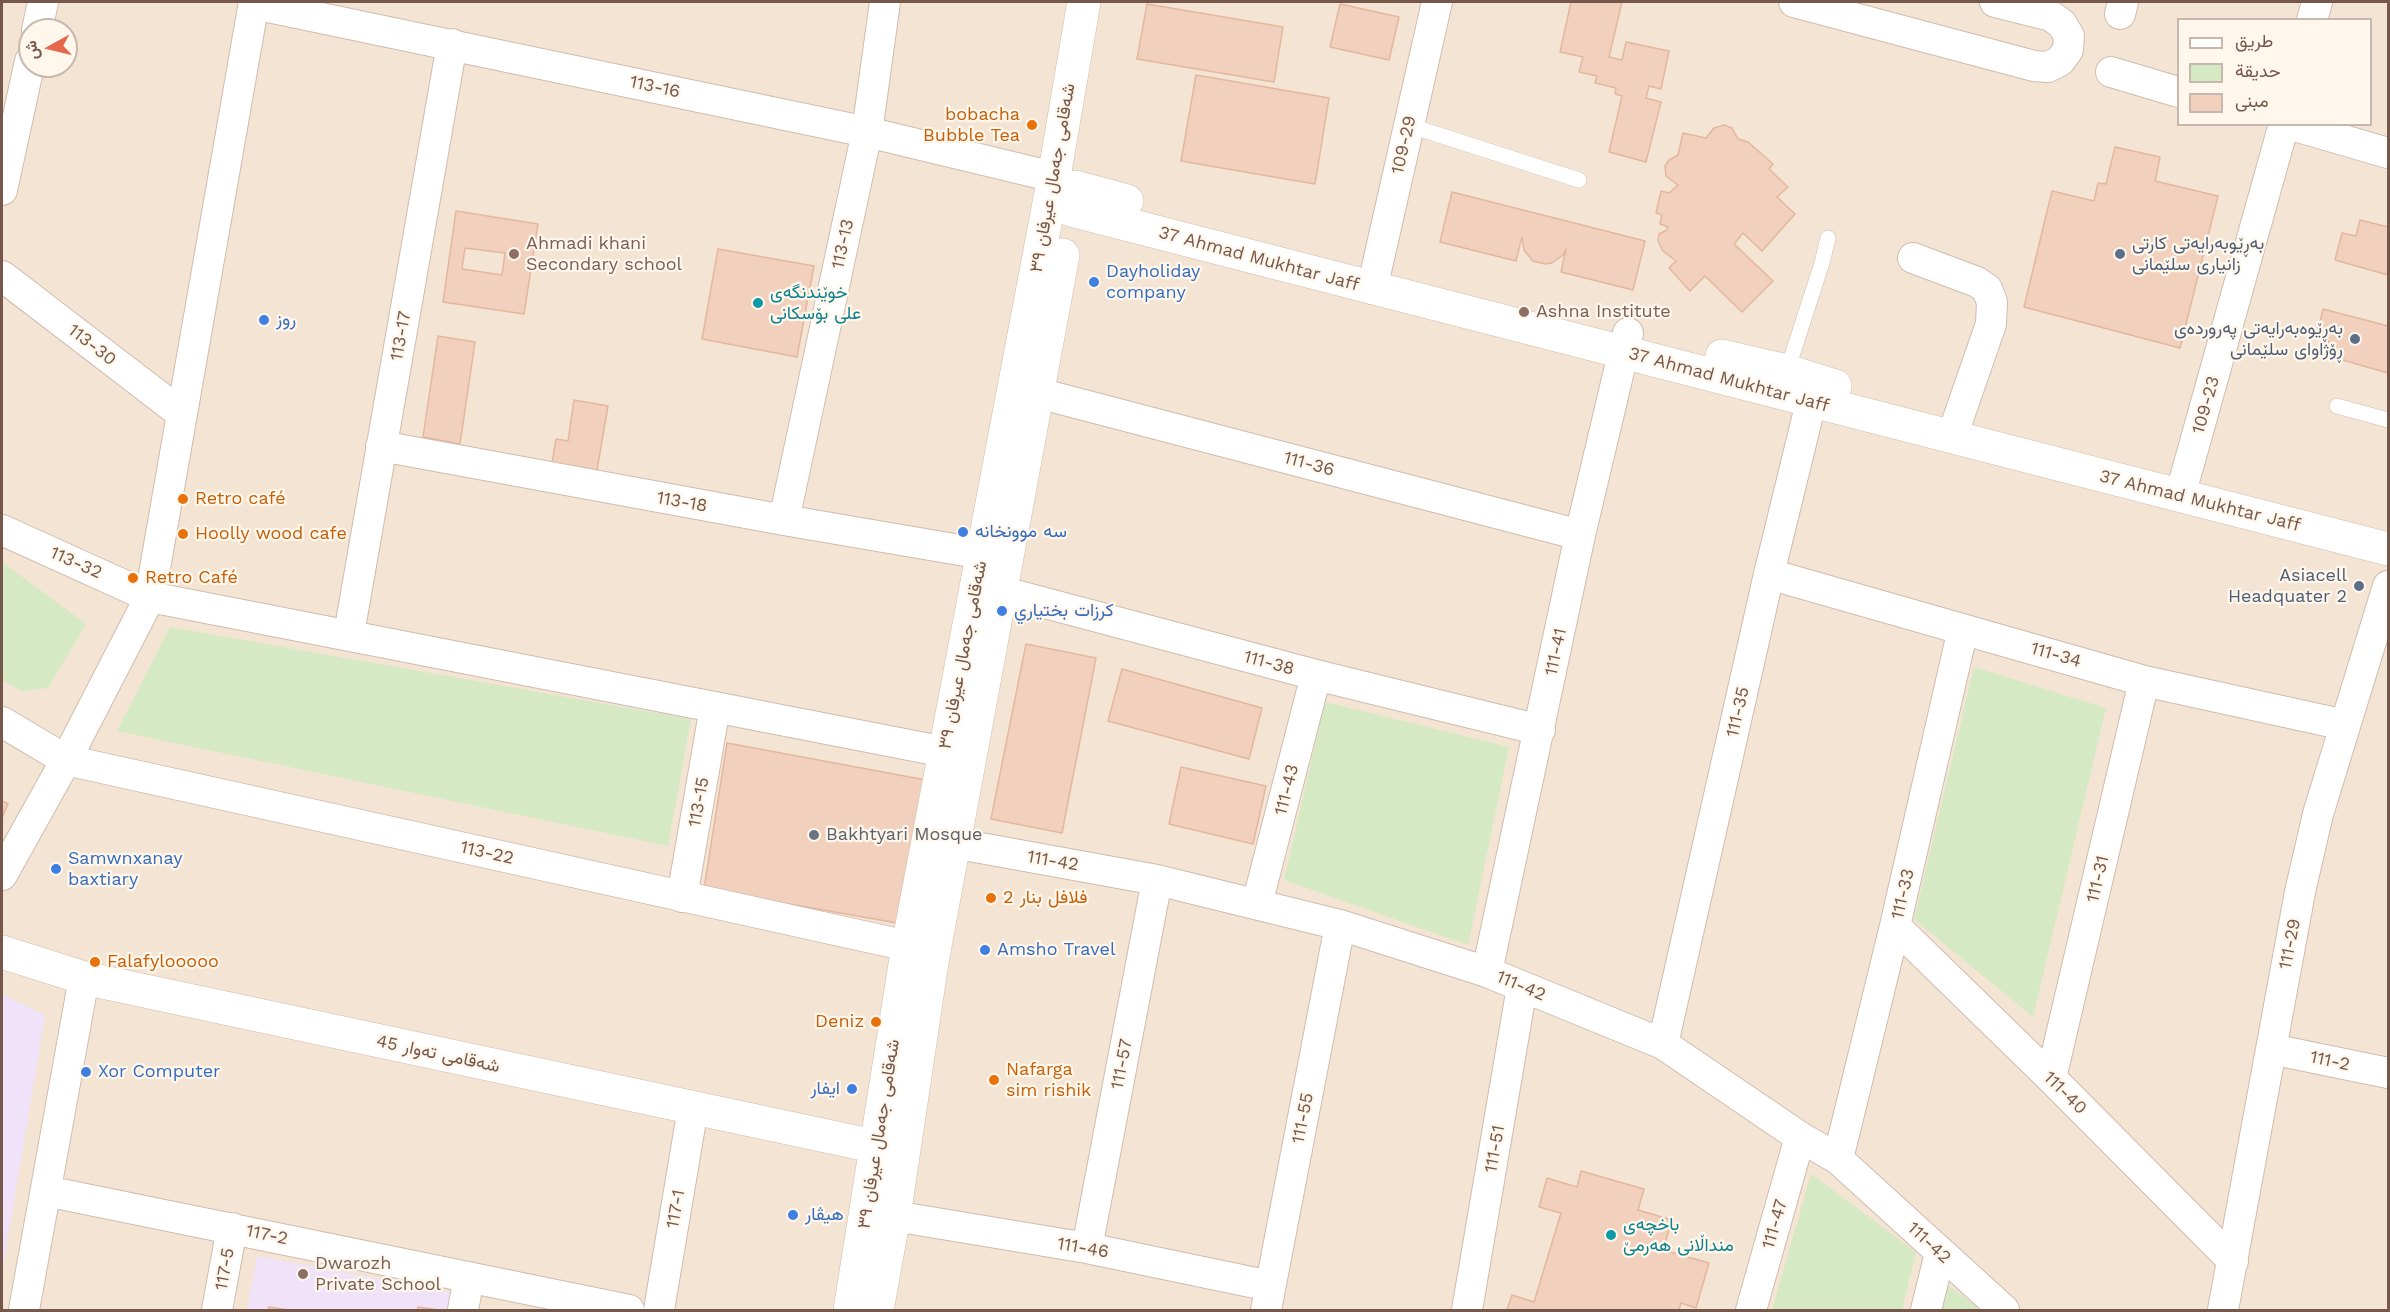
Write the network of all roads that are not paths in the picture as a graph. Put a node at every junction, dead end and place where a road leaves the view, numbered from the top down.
1 (43, 2) edge
2 (885, 2) edge
3 (1084, 2) edge
4 (1107, 2) edge
5 (1437, 2) edge
6 (1794, 2) edge
7 (1995, 2) edge
8 (2317, 2) edge
9 (254, 3) edge
10 (40, 18) edge
11 (2313, 18) edge
12 (452, 44) junction
13 (2111, 72) dead end
14 (26, 78) edge
15 (2177, 92) edge
16 (1408, 125) junction
17 (2285, 126) edge
18 (2293, 126) edge
19 (867, 132) junction
20 (2388, 153) edge
21 (1579, 180) dead end
22 (2, 190) edge
23 (1067, 191) junction
24 (1828, 238) dead end
25 (1912, 258) dead end
26 (2, 276) edge
27 (1374, 279) junction
28 (1625, 343) junction
29 (1805, 385) junction
30 (1038, 393) junction
31 (2337, 406) dead end
32 (182, 414) junction
33 (1958, 419) junction
34 (2388, 420) edge
35 (381, 446) junction
36 (2185, 478) junction
37 (784, 520) junction
38 (2388, 528) edge
39 (2, 530) edge
40 (1580, 535) junction
41 (2388, 549) edge
42 (983, 554) junction
43 (1769, 574) junction
44 (2388, 586) edge
45 (1000, 591) junction
46 (150, 597) junction
47 (350, 628) dead end
48 (1963, 629) junction
49 (1316, 675) junction
50 (2144, 681) junction
51 (715, 707) junction
52 (2, 722) edge
53 (2345, 725) junction
54 (1540, 730) junction
55 (945, 752) junction
56 (66, 760) junction
57 (953, 843) junction
58 (2, 875) edge
59 (1157, 880) junction
60 (682, 897) junction
61 (1257, 904) junction
62 (1341, 926) junction
63 (1895, 926) junction
64 (908, 946) junction
65 (2, 952) edge
66 (1487, 972) junction
67 (84, 978) junction
68 (1522, 987) junction
69 (1663, 1044) junction
70 (2271, 1049) junction
71 (2388, 1073) edge
72 (2051, 1078) junction
73 (693, 1108) junction
74 (1800, 1137) junction
75 (878, 1147) junction
76 (1838, 1159) junction
77 (46, 1191) junction
78 (894, 1216) junction
79 (232, 1228) junction
80 (1087, 1248) junction
81 (1940, 1253) junction
82 (2233, 1261) junction
83 (469, 1277) junction
84 (1268, 1298) edge
85 (24, 1311) edge
86 (218, 1311) edge
87 (463, 1311) edge
88 (629, 1311) edge
89 (659, 1311) edge
90 (850, 1311) edge
91 (877, 1311) edge
92 (1467, 1311) edge
93 (1750, 1311) edge
94 (1926, 1311) edge
95 (2004, 1311) edge
96 (2223, 1311) edge

1 - 10 street
2 - 19 street, 113-13
3 - 23 street, شەقامی جەمال عیرفان ٣٩
4 - 23 street, شەقامی جەمال عیرفان ٣٩
5 - 16 street, 109-29
6 - 7 street
8 - 11 street
9 - 12 street, 113-16
9 - 32 street
12 - 19 street, 113-16
12 - 35 street, 113-17
13 - 15 street
14 - 22 street
16 - 21 lane
16 - 27 street, 109-29
17 - 36 street, 109-23
18 - 20 street
19 - 23 street, 113-16
19 - 37 street, 113-13
23 - 27 street, 37 Ahmad Mukhtar Jaff
23 - 30 street, شەقامی جەمال عیرفان ٣٩
23 - 42 street, شەقامی جەمال عیرفان ٣٩
24 - 29 lane
25 - 33 street
26 - 32 street, 113-30
27 - 28 street, 37 Ahmad Mukhtar Jaff
28 - 29 street, 37 Ahmad Mukhtar Jaff
28 - 40 street, 111-41
29 - 33 street, 37 Ahmad Mukhtar Jaff
29 - 41 street, 37 Ahmad Mukhtar Jaff
29 - 43 street, 111-35
30 - 40 street, 111-36
30 - 45 street, شەقامی جەمال عیرفان ٣٩
31 - 34 lane
32 - 46 street
33 - 36 street, 37 Ahmad Mukhtar Jaff
35 - 37 street, 113-18
35 - 47 street, 113-17
36 - 38 street, 37 Ahmad Mukhtar Jaff
37 - 42 street, 113-18
39 - 46 street, 113-32
40 - 54 street, 111-41
42 - 55 street, شەقامی جەمال عیرفان ٣٩
43 - 48 street, 111-34
43 - 69 street, 111-35
44 - 53 street, 111-29
45 - 49 street, 111-38
45 - 57 street, شەقامی جەمال عیرفان ٣٩
46 - 51 street, 113-32
46 - 56 street
48 - 50 street, 111-34
48 - 63 street, 111-33
49 - 54 street, 111-38
49 - 61 street, 111-43
50 - 53 street, 111-34
50 - 72 street, 111-31
51 - 55 street, 113-32
51 - 60 street, 113-15
52 - 56 street, 113-22
53 - 70 street, 111-29
54 - 66 street, 111-41
55 - 64 street, شەقامی جەمال عیرفان ٣٩
56 - 58 street
56 - 60 street, 113-22
57 - 59 street, 111-42
57 - 78 street, شەقامی جەمال عیرفان ٣٩
59 - 61 street, 111-42
59 - 80 street, 111-57
60 - 64 street, 113-22
61 - 62 street, 111-42
62 - 66 street, 111-42
62 - 84 street, 111-55
63 - 72 street, 111-40
63 - 76 street, 111-33
64 - 75 street, شەقامی جەمال عیرفان ٣٩
65 - 67 street, شەقامی تەوار 45
66 - 68 street, 111-42
67 - 73 street, شەقامی تەوار 45
67 - 77 street
68 - 69 street, 111-42
68 - 92 street, 111-51
69 - 74 street, 111-42
70 - 71 street, 111-2
70 - 82 street, 111-29
72 - 82 street, 111-40
73 - 75 street, شەقامی تەوار 45
73 - 89 street, 117-1
74 - 76 street, 111-42
74 - 93 street, 111-47
75 - 90 street, شەقامی جەمال عیرفان ٣٩
76 - 81 street, 111-42
77 - 79 street, 117-2
77 - 85 street
78 - 80 street, 111-46
78 - 91 street, شەقامی جەمال عیرفان ٣٩
79 - 83 street, 117-2
79 - 86 street, 117-5
80 - 84 street, 111-46
81 - 94 street
81 - 95 street, 111-42
82 - 96 street, 111-29
83 - 87 street
83 - 88 street, 117-2

